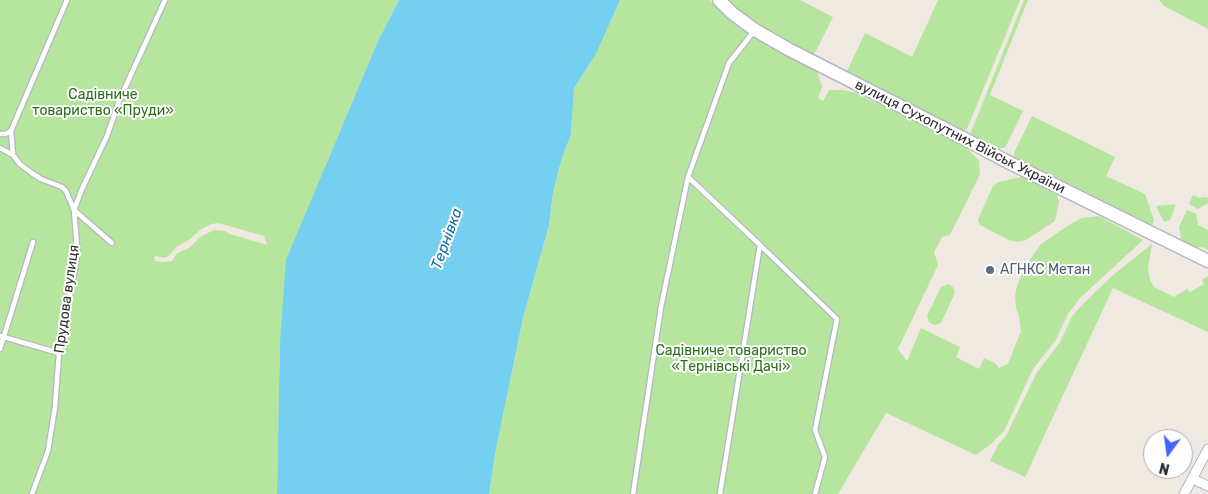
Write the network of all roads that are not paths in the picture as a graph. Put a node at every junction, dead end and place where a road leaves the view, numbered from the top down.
1 (67, 0) edge
2 (165, 0) edge
3 (719, 0) edge
4 (756, 30) junction
5 (11, 131) junction
6 (0, 134) edge
7 (0, 148) edge
8 (12, 155) junction
9 (688, 177) junction
10 (74, 210) junction
11 (33, 242) dead end
12 (112, 243) dead end
13 (760, 245) junction
14 (1208, 261) edge
15 (2, 337) edge
16 (0, 349) edge
17 (59, 353) junction
18 (1208, 449) edge
19 (1193, 479) junction
20 (1208, 486) edge
21 (32, 494) edge
22 (633, 494) edge
23 (720, 494) edge
24 (815, 494) edge
25 (1184, 494) edge

1 - 5 lane
2 - 10 lane, Прудова вулиця
3 - 4 street, вулиця Сухопутних Військ України
4 - 9 lane
4 - 14 street, вулиця Сухопутних Військ України
5 - 6 lane
5 - 8 lane
7 - 8 lane
8 - 10 lane
9 - 13 lane
9 - 22 lane
10 - 12 lane
10 - 17 lane, Прудова вулиця
11 - 15 lane
13 - 23 lane
13 - 24 lane
15 - 16 lane
15 - 17 lane
17 - 21 lane, Прудова вулиця
18 - 19 street
19 - 20 street
19 - 25 street

